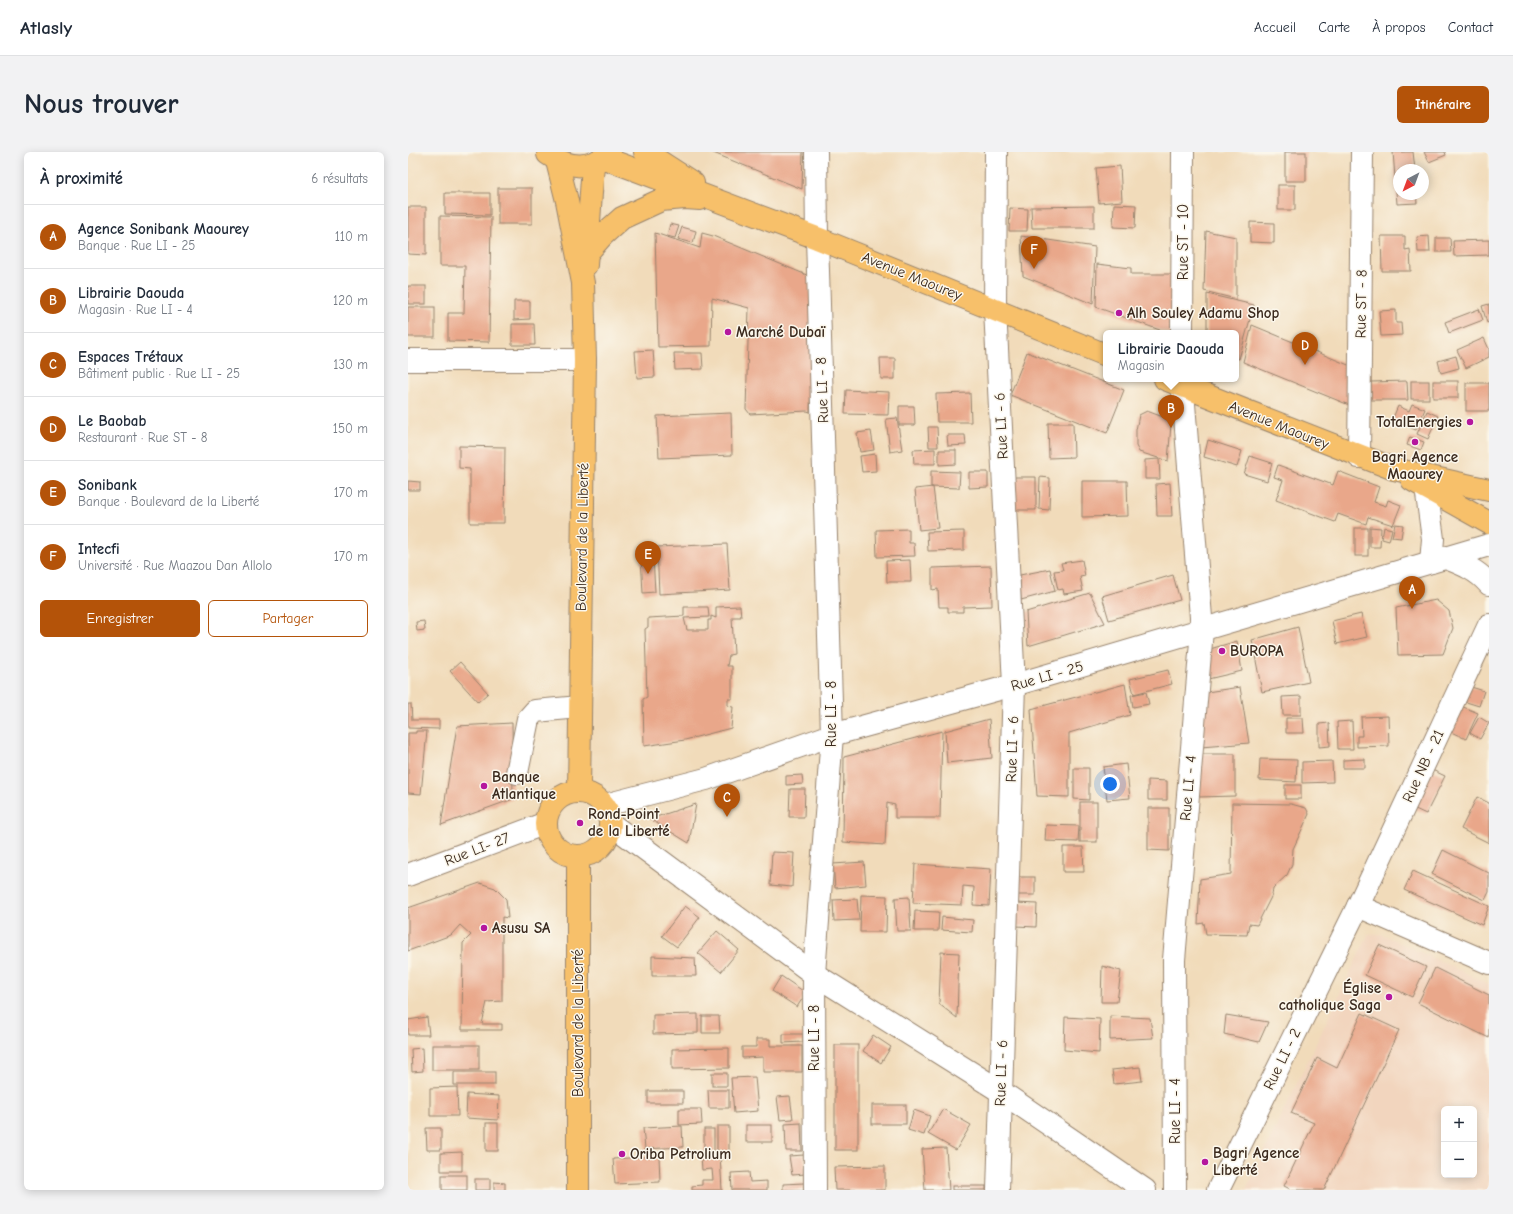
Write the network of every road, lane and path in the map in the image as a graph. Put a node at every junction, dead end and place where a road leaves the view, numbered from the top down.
1 (645, 152) edge
2 (816, 152) edge
3 (996, 152) edge
4 (1183, 152) edge
5 (1362, 152) edge
6 (552, 156) edge
7 (602, 158) edge
8 (717, 201) junction
9 (817, 238) junction
10 (588, 252) junction
11 (583, 284) junction
12 (995, 309) junction
13 (1182, 330) edge
14 (1103, 354) edge
15 (408, 360) edge
16 (584, 360) junction
17 (1176, 382) edge
18 (1178, 382) edge
19 (1359, 457) junction
20 (1394, 469) junction
21 (1426, 487) junction
22 (1489, 490) edge
23 (1489, 523) edge
24 (1489, 545) edge
25 (1438, 560) junction
26 (1489, 584) edge
27 (1488, 629) edge
28 (1202, 630) junction
29 (1014, 685) junction
30 (580, 707) junction
31 (832, 735) junction
32 (517, 773) dead end
33 (579, 791) junction
34 (608, 815) junction
35 (546, 823) junction
36 (578, 856) junction
37 (408, 875) edge
38 (1358, 906) junction
39 (1489, 963) edge
40 (814, 974) junction
41 (1000, 1091) junction
42 (578, 1190) edge
43 (816, 1190) edge
44 (998, 1190) edge
45 (1145, 1190) edge
46 (1175, 1190) edge
47 (1218, 1190) edge

1 - 8 main road, Avenue Maourey
2 - 9 street, Rue LI - 8
3 - 12 street, Rue LI - 6
4 - 13 street, Rue ST - 10
5 - 19 street, Rue ST - 8
6 - 7 main road
6 - 11 main road, Boulevard de la Liberté
7 - 8 main road, Avenue Maourey
7 - 10 main road, Boulevard de la Liberté
8 - 9 main road, Avenue Maourey
8 - 10 main road
9 - 12 main road, Avenue Maourey
9 - 31 street, Rue LI - 8
10 - 11 main road, Boulevard de la Liberté
11 - 16 main road, Boulevard de la Liberté
12 - 14 main road, Avenue Maourey
12 - 29 street, Rue LI - 6
15 - 16 street
16 - 30 main road, Boulevard de la Liberté
17 - 28 street, Rue LI - 4
18 - 19 main road, Avenue Maourey
19 - 20 main road, Avenue Maourey
20 - 21 main road, Avenue Maourey
20 - 22 main road, Avenue Maourey
21 - 23 main road, Avenue Maourey
21 - 25 street
24 - 25 street, Rue LI - 25
25 - 26 street
25 - 28 street, Rue LI - 25
27 - 38 street, Rue NB - 21
28 - 29 street, Rue LI - 25
28 - 46 street, Rue LI - 4
29 - 31 street, Rue LI - 25
29 - 41 street, Rue LI - 6
30 - 32 street
30 - 33 main road, Boulevard de la Liberté
31 - 34 street, Rue LI - 25
31 - 40 street, Rue LI - 8
33 - 34 main road
33 - 35 main road
34 - 36 main road
34 - 40 street
35 - 36 main road
35 - 37 street, Rue LI- 27
36 - 42 main road, Boulevard de la Liberté
38 - 39 street
38 - 47 street, Rue LI - 2
40 - 41 street
40 - 43 street, Rue LI - 8
41 - 44 street, Rue LI - 6
41 - 45 street

